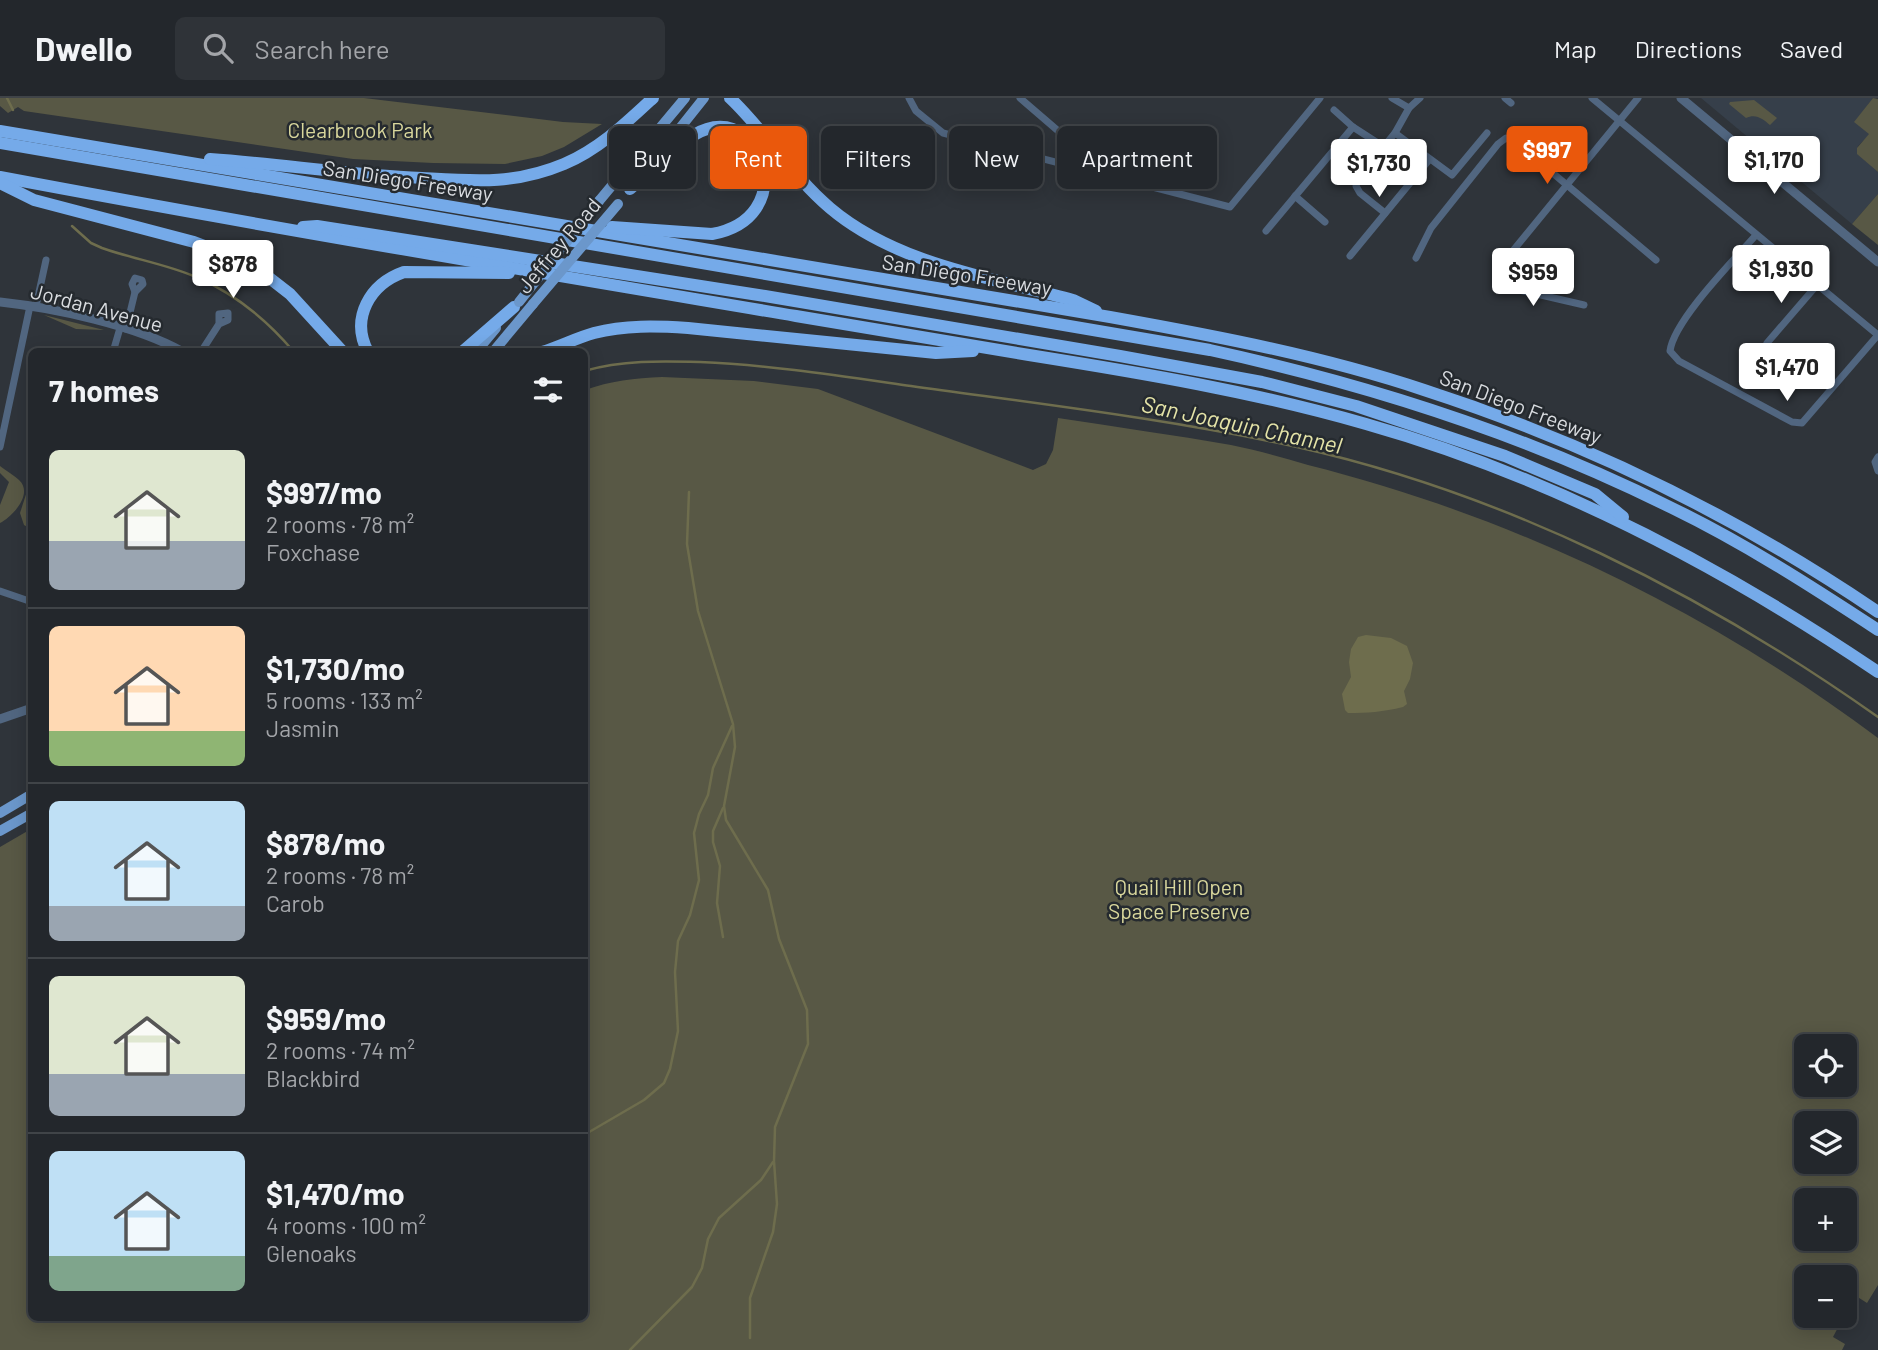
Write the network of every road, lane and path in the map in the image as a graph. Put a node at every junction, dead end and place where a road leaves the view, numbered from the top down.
1 (653, 98) edge
2 (685, 98) edge
3 (704, 98) edge
4 (730, 98) edge
5 (909, 98) edge
6 (1020, 98) edge
7 (1320, 98) edge
8 (1392, 98) edge
9 (1420, 98) edge
10 (1592, 98) edge
11 (1638, 98) edge
12 (1681, 98) edge
13 (1409, 108) junction
14 (1334, 110) dead end
15 (1620, 121) junction
16 (681, 126) edge
17 (1353, 127) junction
18 (1057, 130) edge
19 (0, 131) edge
20 (1395, 133) junction
21 (1487, 133) dead end
22 (696, 134) edge
23 (0, 143) edge
24 (1384, 146) junction
25 (140, 155) junction
26 (1429, 160) junction
27 (0, 177) edge
28 (0, 183) edge
29 (1567, 184) junction
30 (630, 189) edge
31 (1295, 197) junction
32 (1385, 214) junction
33 (1325, 222) dead end
34 (553, 223) junction
35 (281, 228) junction
36 (1266, 231) dead end
37 (1756, 234) junction
38 (1350, 256) dead end
39 (1416, 258) dead end
40 (46, 260) dead end
41 (1656, 260) dead end
42 (1878, 262) edge
43 (532, 272) junction
44 (1816, 285) junction
45 (135, 292) dead end
46 (0, 302) edge
47 (517, 304) junction
48 (1584, 305) dead end
49 (33, 306) junction
50 (1110, 317) junction
51 (219, 324) dead end
52 (123, 328) junction
53 (1878, 335) edge
54 (1767, 343) dead end
55 (115, 348) edge
56 (175, 348) edge
57 (204, 348) edge
58 (338, 348) edge
59 (367, 348) edge
60 (467, 348) edge
61 (479, 348) edge
62 (496, 348) edge
63 (552, 348) edge
64 (994, 349) junction
65 (0, 447) edge
66 (1878, 457) edge
67 (1878, 471) edge
68 (1640, 530) junction
69 (0, 591) edge
70 (28, 601) edge
71 (1878, 612) edge
72 (1878, 630) edge
73 (1878, 672) edge
74 (28, 709) edge
75 (0, 719) edge
76 (28, 796) edge
77 (0, 813) edge
78 (28, 815) edge
79 (0, 831) edge

1 - 25 highway
2 - 47 main road, bridge
3 - 16 main road, Jeffrey Road
4 - 50 highway
5 - 7 street
6 - 18 street
8 - 13 street
9 - 13 street
10 - 15 street
11 - 15 street
12 - 42 street
13 - 20 street
14 - 17 street
15 - 29 street
15 - 37 street
17 - 24 street
17 - 31 street
19 - 25 highway, San Diego Freeway
20 - 24 street
20 - 26 street
21 - 26 street
22 - 34 highway
23 - 72 highway
24 - 32 street
25 - 34 highway, San Diego Freeway
26 - 32 street
27 - 35 highway
28 - 58 highway
29 - 39 street
29 - 41 street
29 - 48 street
30 - 62 main road, Jeffrey Road, bridge
31 - 33 street
31 - 36 street
32 - 38 street
34 - 50 highway, San Diego Freeway
35 - 43 highway
35 - 68 highway
37 - 44 street
37 - 53 street
40 - 49 street
43 - 59 highway
43 - 64 highway
44 - 53 street
44 - 54 street
45 - 52 street
46 - 49 street, Jordan Avenue
47 - 60 highway
47 - 61 main road
49 - 52 street, Jordan Avenue
49 - 65 street
50 - 71 highway, San Diego Freeway
51 - 57 street
52 - 55 street
52 - 56 street, Jordan Avenue
63 - 64 highway
64 - 68 highway
66 - 67 street
68 - 73 highway
69 - 70 street
74 - 75 street
76 - 77 main road
78 - 79 main road

